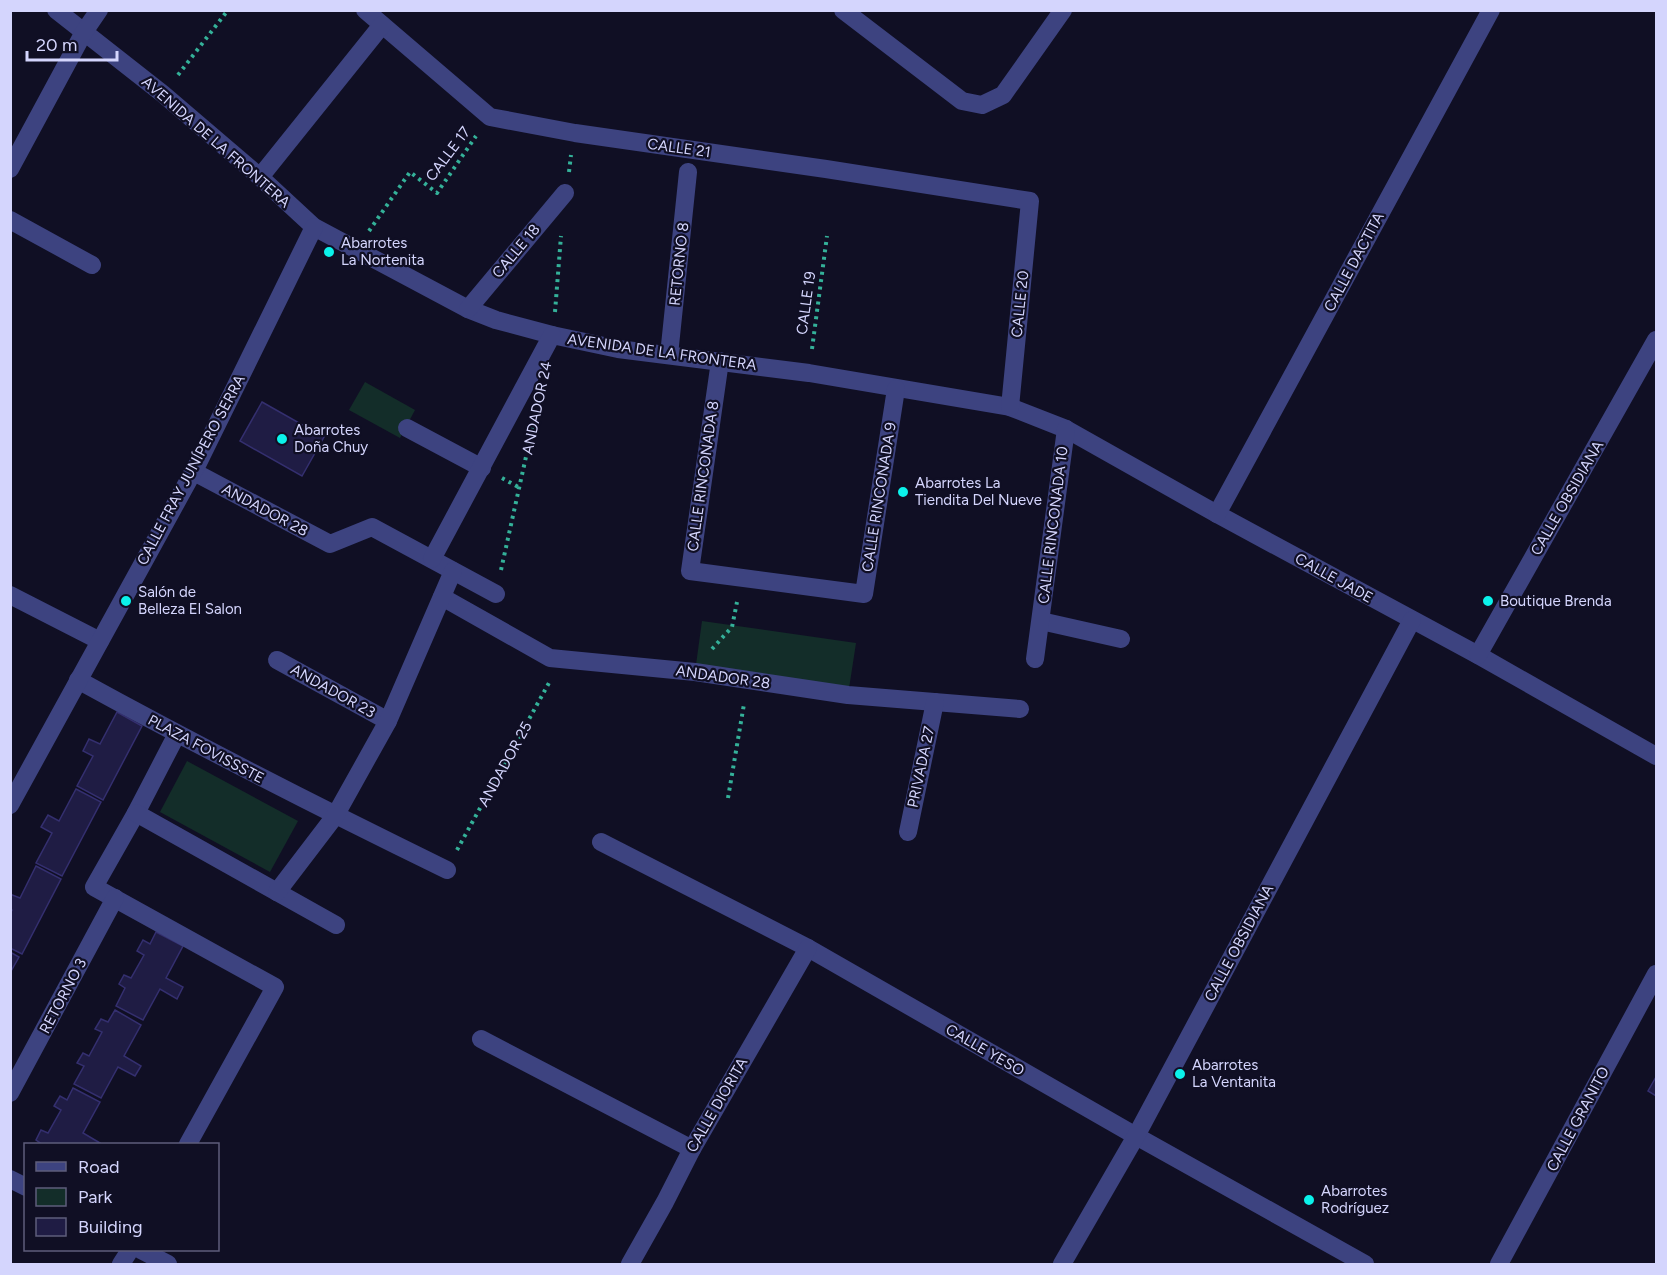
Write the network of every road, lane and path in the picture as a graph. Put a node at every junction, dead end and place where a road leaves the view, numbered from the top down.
1 (56, 10) edge
2 (99, 10) edge
3 (228, 10) edge
4 (365, 10) edge
5 (843, 10) edge
6 (1063, 10) edge
7 (1491, 10) edge
8 (382, 25) junction
9 (84, 32) junction
10 (163, 94) junction
11 (490, 117) junction
12 (10, 169) edge
13 (688, 172) dead end
14 (260, 177) junction
15 (560, 199) dead end
16 (1030, 201) joint
17 (10, 220) edge
18 (314, 226) junction
19 (827, 236) dead end
20 (356, 249) junction
21 (92, 265) dead end
22 (468, 309) junction
23 (552, 335) junction
24 (1656, 340) edge
25 (669, 355) junction
26 (720, 361) junction
27 (809, 374) junction
28 (896, 388) junction
29 (1010, 407) junction
30 (535, 417) dead end
31 (407, 428) dead end
32 (1066, 429) junction
33 (482, 468) junction
34 (194, 472) junction
35 (1218, 514) junction
36 (432, 559) junction
37 (453, 571) junction
38 (741, 578) junction
39 (780, 583) joint
40 (496, 594) joint
41 (10, 595) edge
42 (442, 597) junction
43 (1412, 620) junction
44 (1041, 621) junction
45 (1121, 639) dead end
46 (100, 641) junction
47 (1478, 655) junction
48 (562, 659) junction
49 (1035, 659) dead end
50 (277, 660) dead end
51 (683, 671) junction
52 (78, 680) junction
53 (747, 680) junction
54 (935, 702) junction
55 (1020, 709) dead end
56 (388, 721) junction
57 (177, 734) junction
58 (1656, 756) edge
59 (18, 774) edge
60 (728, 798) dead end
61 (10, 805) edge
62 (136, 813) junction
63 (335, 816) junction
64 (908, 832) dead end
65 (601, 842) dead end
66 (447, 870) joint
67 (277, 892) junction
68 (115, 898) junction
69 (336, 925) dead end
70 (808, 948) junction
71 (1656, 974) edge
72 (481, 1039) dead end
73 (10, 1093) edge
74 (1136, 1136) junction
75 (189, 1143) edge
76 (692, 1149) junction
77 (10, 1179) edge
78 (24, 1186) edge
79 (129, 1251) edge
80 (143, 1251) edge
81 (121, 1264) edge
82 (168, 1264) edge
83 (630, 1264) edge
84 (1062, 1264) edge
85 (1365, 1264) edge
86 (1499, 1264) edge

1 - 9 street, AVENIDA DE LA FRONTERA
2 - 9 street
3 - 10 path
4 - 8 street, CALLE 21
5 - 6 street
7 - 35 street, CALLE DACTITA
8 - 11 street, CALLE 21
8 - 14 street
9 - 10 street, AVENIDA DE LA FRONTERA
9 - 12 street
10 - 14 street, AVENIDA DE LA FRONTERA
11 - 16 street, CALLE 21
11 - 20 path, CALLE 17
13 - 25 street, RETORNO 8
14 - 18 street, AVENIDA DE LA FRONTERA
15 - 22 street, CALLE 18
16 - 29 street, CALLE 20
17 - 21 street
18 - 20 street, AVENIDA DE LA FRONTERA
18 - 34 street, CALLE FRAY JUNÍPERO SERRA
19 - 27 path, CALLE 19
20 - 22 street, AVENIDA DE LA FRONTERA
22 - 23 street, AVENIDA DE LA FRONTERA
23 - 25 street, AVENIDA DE LA FRONTERA
23 - 33 street, ANDADOR 24
24 - 47 street, CALLE OBSIDIANA
25 - 26 street, AVENIDA DE LA FRONTERA
26 - 27 street, AVENIDA DE LA FRONTERA
26 - 38 street, CALLE RINCONADA 8
27 - 28 street, AVENIDA DE LA FRONTERA
28 - 29 street, AVENIDA DE LA FRONTERA
28 - 39 street, CALLE RINCONADA 9
29 - 32 street, CALLE JADE
30 - 40 path, ANDADOR 24
31 - 33 street
32 - 35 street, CALLE JADE
32 - 44 street, CALLE RINCONADA 10
33 - 36 street, ANDADOR 24
34 - 36 street, ANDADOR 28
34 - 46 street, CALLE FRAY JUNÍPERO SERRA
35 - 43 street, CALLE JADE
36 - 37 street, ANDADOR 28
37 - 40 street, ANDADOR 28
37 - 42 street
38 - 39 street, CALLE RINCONADA 8
38 - 51 path
41 - 46 street
42 - 48 street, ANDADOR 28
42 - 56 street
43 - 47 street, CALLE JADE
43 - 74 street, CALLE OBSIDIANA
44 - 45 street, CALLE RINCONADA 10
44 - 49 street, CALLE RINCONADA 10
46 - 52 street, CALLE FRAY JUNÍPERO SERRA
47 - 58 street, CALLE JADE
48 - 51 street, ANDADOR 28
48 - 66 path, ANDADOR 25
50 - 56 street, ANDADOR 23
51 - 53 street, ANDADOR 28
52 - 57 street, PLAZA FOVISSSTE
52 - 59 street, CALLE FRAY JUNÍPERO SERRA
53 - 54 street, ANDADOR 28
53 - 60 path
54 - 55 street, ANDADOR 28
54 - 64 street, PRIVADA 27
56 - 63 street
57 - 62 street
57 - 63 street, PLAZA FOVISSSTE
59 - 61 street, CALLE FRAY JUNÍPERO SERRA
62 - 67 street
62 - 68 street
63 - 66 street, PLAZA FOVISSSTE
63 - 67 street
65 - 70 street, CALLE YESO
67 - 69 street
68 - 73 street, RETORNO 3
68 - 75 street
70 - 74 street, CALLE YESO
70 - 76 street, CALLE DIORITA
71 - 86 street, CALLE GRANITO
72 - 76 street
74 - 84 street, CALLE OBSIDIANA
74 - 85 street, CALLE YESO
76 - 83 street, CALLE DIORITA
77 - 78 street
79 - 81 street
80 - 82 street

